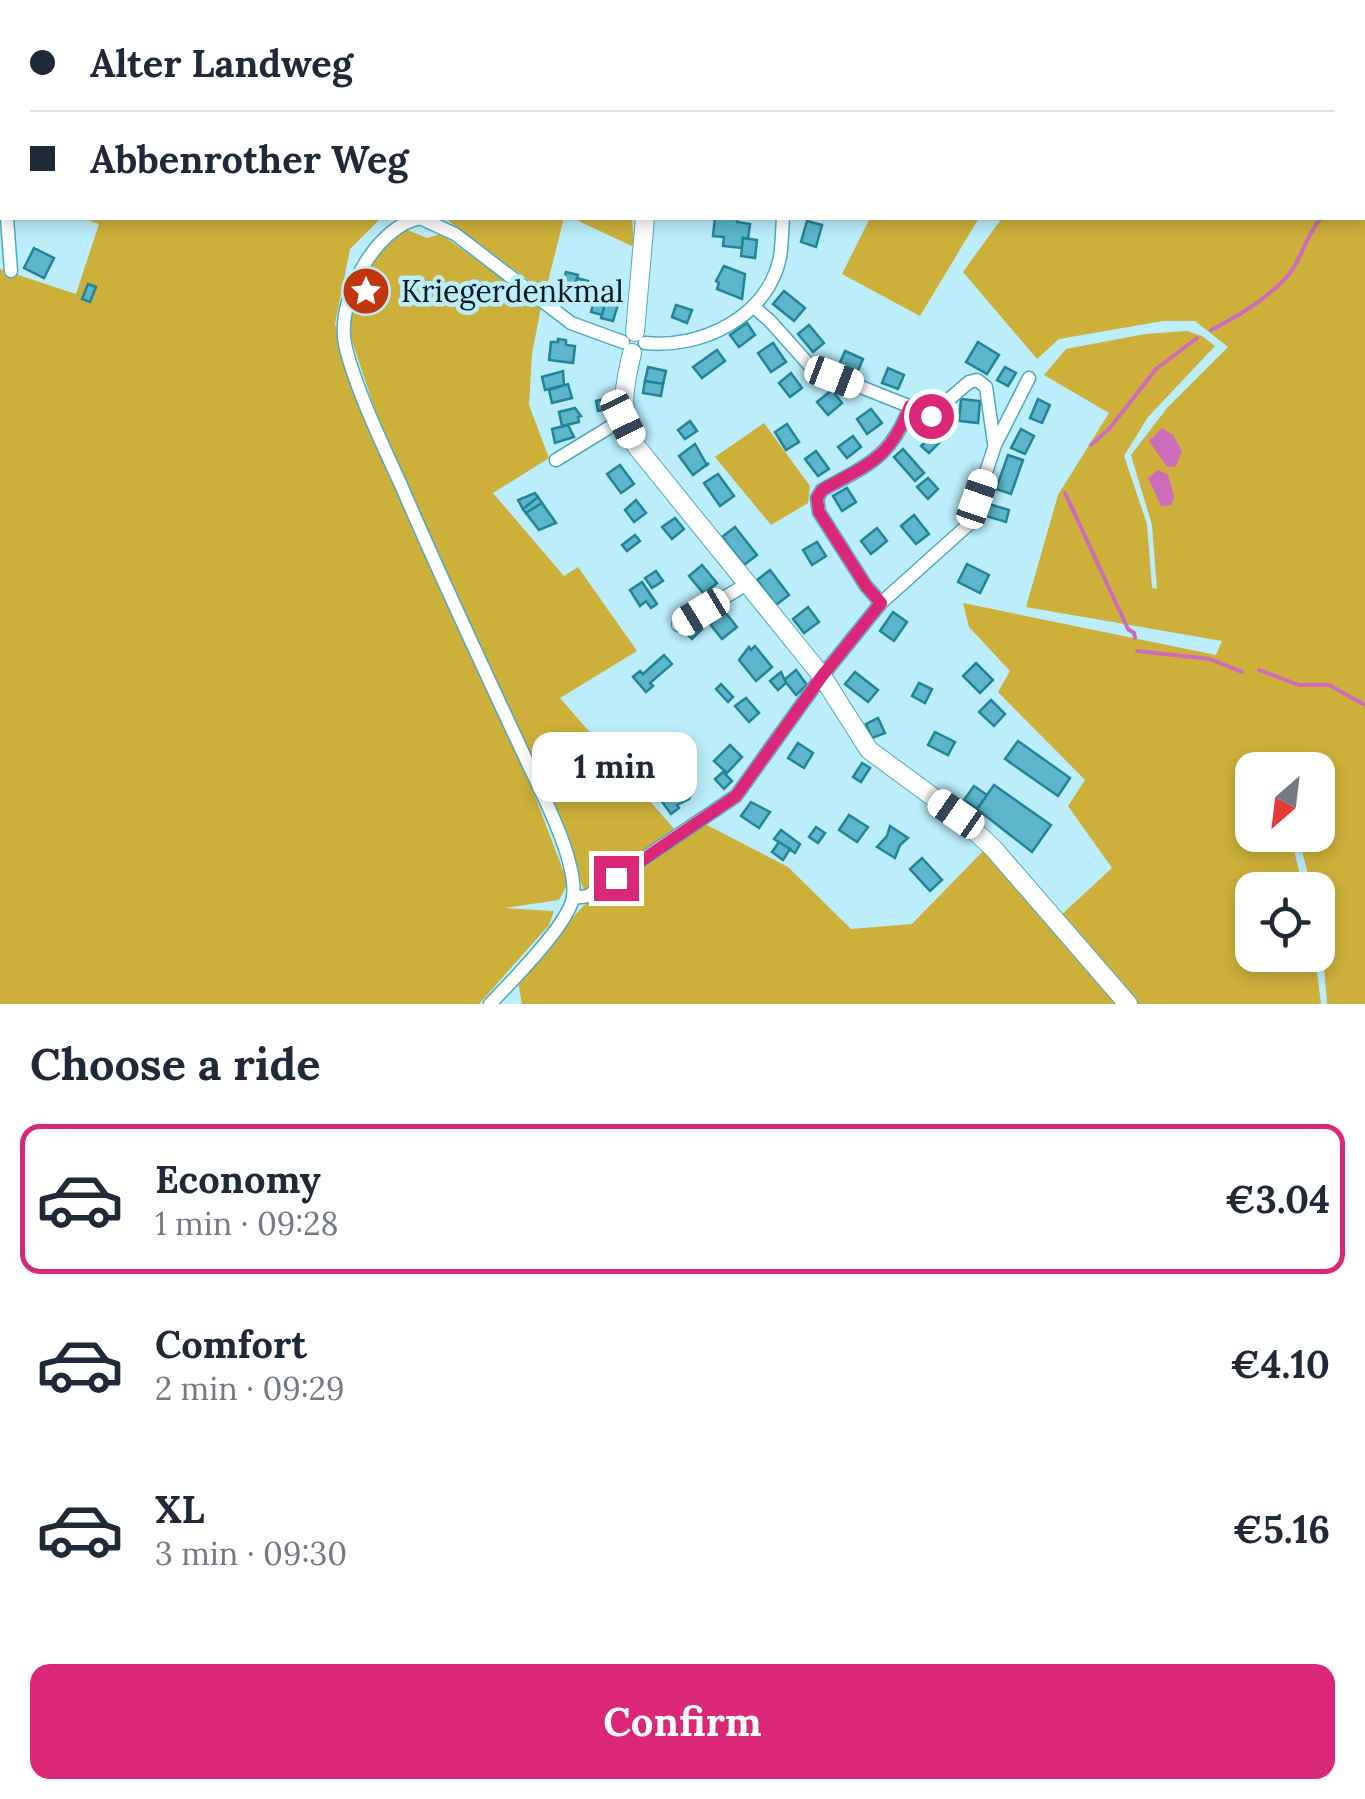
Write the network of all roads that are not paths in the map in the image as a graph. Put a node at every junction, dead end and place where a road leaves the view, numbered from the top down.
1 (7, 220) edge
2 (406, 220) edge
3 (425, 220) edge
4 (645, 220) edge
5 (783, 220) edge
6 (11, 271) dead end
7 (754, 308) junction
8 (634, 343) junction
9 (1029, 378) dead end
10 (910, 406) junction
11 (623, 419) junction
12 (994, 445) junction
13 (556, 460) dead end
14 (747, 584) junction
15 (881, 603) junction
16 (678, 626) dead end
17 (822, 676) junction
18 (573, 898) junction
19 (490, 1004) edge
20 (1128, 1004) edge

1 - 6 street
2 - 18 street
3 - 8 street
4 - 8 street
5 - 7 street
7 - 8 street
7 - 10 street
8 - 11 street
9 - 12 street
10 - 12 street
10 - 15 street
11 - 13 street
11 - 14 street
12 - 15 street
14 - 16 street
14 - 17 street
15 - 17 street
17 - 18 street
17 - 20 street
18 - 19 street

